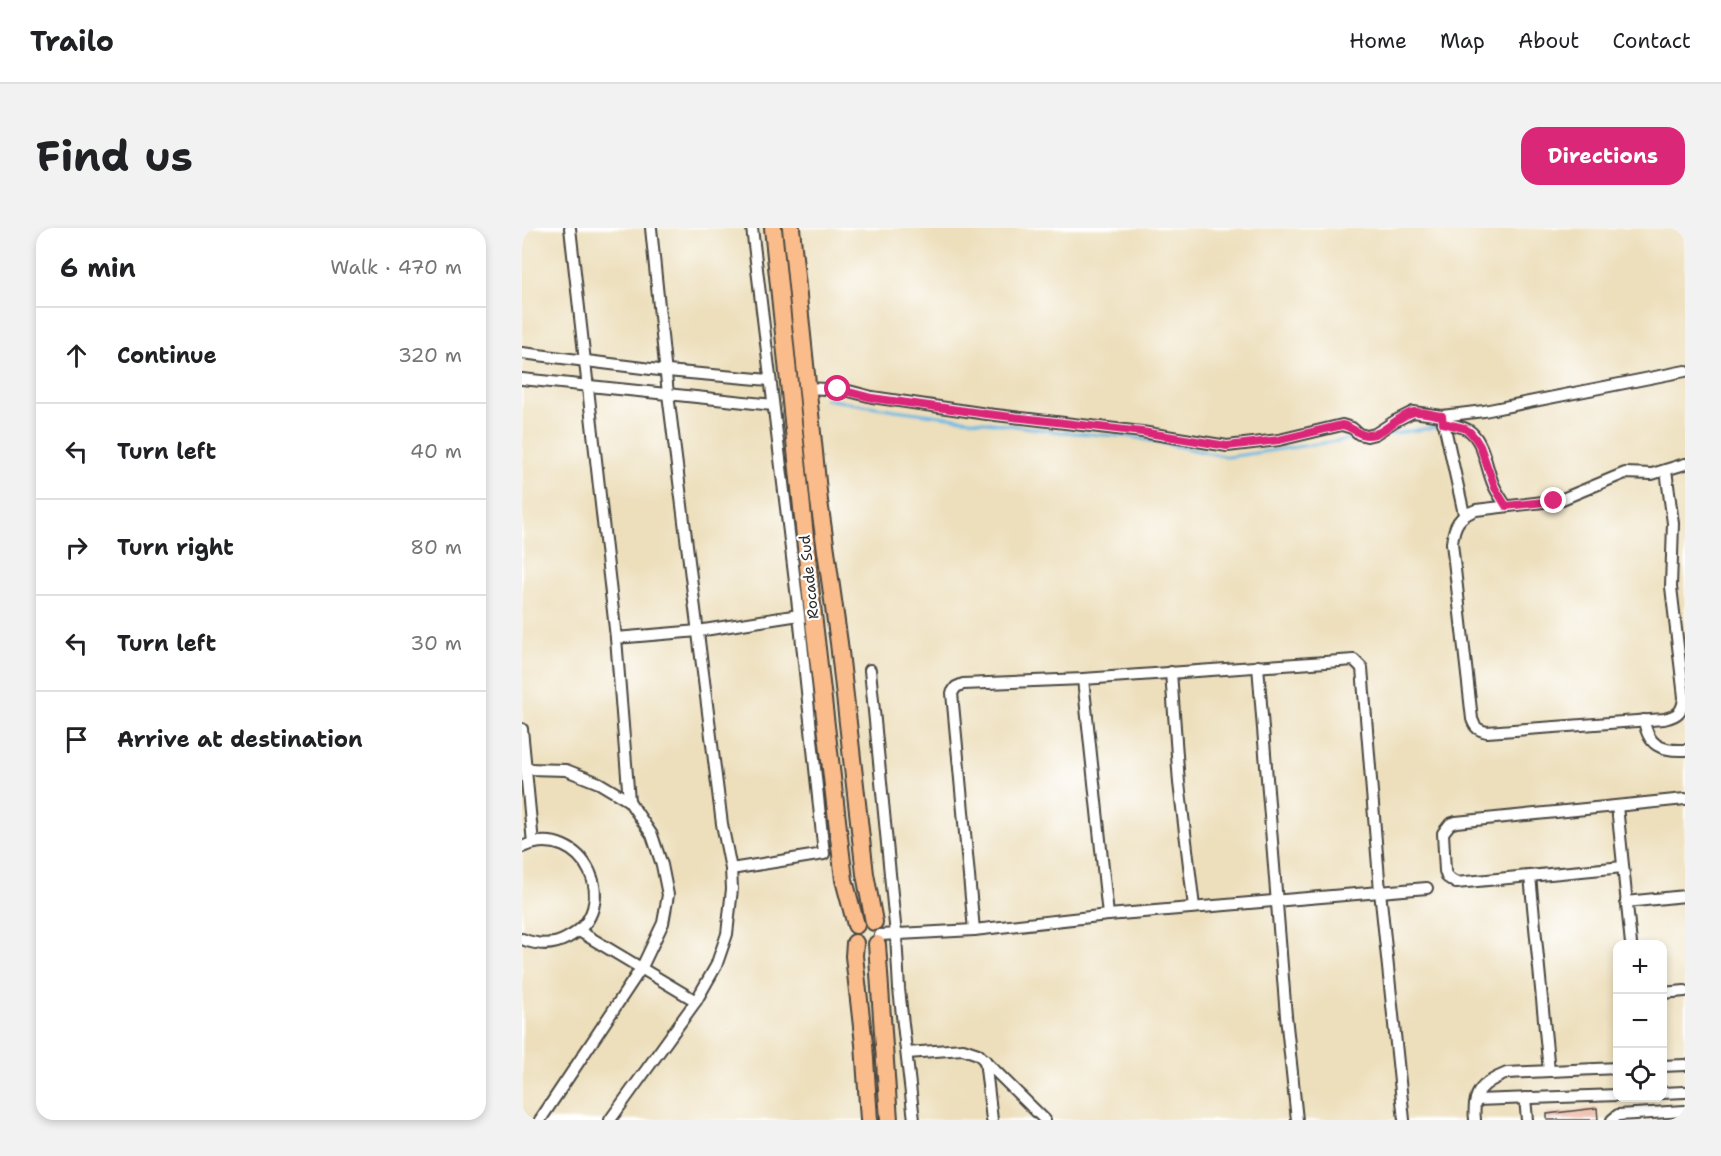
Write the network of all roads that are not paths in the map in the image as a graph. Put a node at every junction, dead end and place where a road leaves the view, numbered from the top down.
1 (570, 228) edge
2 (651, 228) edge
3 (753, 228) edge
4 (773, 228) edge
5 (791, 228) edge
6 (522, 353) edge
7 (586, 360) junction
8 (667, 370) junction
9 (1685, 371) edge
10 (522, 379) edge
11 (770, 380) junction
12 (587, 386) junction
13 (807, 387) junction
14 (668, 394) junction
15 (773, 405) junction
16 (1443, 419) junction
17 (1685, 464) edge
18 (1666, 471) junction
19 (1506, 506) junction
20 (1464, 514) junction
21 (799, 615) junction
22 (698, 631) junction
23 (616, 638) junction
24 (1258, 666) junction
25 (870, 670) dead end
26 (1171, 672) junction
27 (1083, 679) junction
28 (1644, 720) junction
29 (522, 729) edge
30 (1685, 750) edge
31 (527, 769) junction
32 (1685, 799) edge
33 (629, 801) junction
34 (1617, 806) junction
35 (533, 843) junction
36 (522, 847) edge
37 (1623, 867) junction
38 (731, 869) junction
39 (1530, 876) junction
40 (1427, 888) dead end
41 (1380, 891) junction
42 (1685, 896) edge
43 (1277, 901) junction
44 (1626, 902) junction
45 (1194, 907) junction
46 (1108, 915) junction
47 (856, 925) junction
48 (579, 930) junction
49 (974, 930) junction
50 (882, 934) junction
51 (522, 939) edge
52 (1630, 940) edge
53 (855, 943) junction
54 (642, 967) junction
55 (1685, 991) edge
56 (1667, 993) edge
57 (696, 1001) junction
58 (907, 1053) junction
59 (985, 1060) junction
60 (1685, 1065) edge
61 (1667, 1066) edge
62 (1613, 1068) edge
63 (1549, 1071) junction
64 (1685, 1092) edge
65 (1667, 1093) edge
66 (1613, 1095) edge
67 (1525, 1098) junction
68 (1476, 1100) junction
69 (1685, 1111) edge
70 (540, 1120) edge
71 (610, 1120) edge
72 (869, 1120) edge
73 (889, 1120) edge
74 (914, 1120) edge
75 (992, 1120) edge
76 (1045, 1120) edge
77 (1297, 1120) edge
78 (1404, 1120) edge
79 (1475, 1120) edge
80 (1527, 1120) edge
81 (1612, 1120) edge

1 - 7 street
2 - 8 street
3 - 11 street
4 - 47 highway, Rocade Sud
5 - 13 highway, Rocade Sud
6 - 7 street
7 - 8 street
7 - 12 street
8 - 11 street
8 - 14 street
9 - 16 street
10 - 12 street
11 - 15 street
12 - 14 street
12 - 23 street
13 - 16 street
13 - 50 highway, Rocade Sud
14 - 15 street
14 - 22 street
15 - 21 street
16 - 19 street
16 - 20 street
17 - 18 street
18 - 19 street
18 - 28 street
19 - 20 street
20 - 28 street
21 - 22 street
21 - 38 street
22 - 23 street
22 - 38 street
23 - 33 street
24 - 26 street
24 - 41 street
24 - 43 street
25 - 50 street
26 - 27 street
26 - 45 street
27 - 46 street
27 - 49 street
28 - 30 street
29 - 31 street
31 - 33 street
31 - 35 street
32 - 34 street
33 - 54 street
34 - 37 street
34 - 39 street
35 - 36 street
35 - 48 street
37 - 39 street
37 - 44 street
38 - 57 street
39 - 63 street
40 - 41 street
41 - 43 street
41 - 78 street
42 - 44 street
43 - 45 street
43 - 77 street
44 - 52 street
45 - 46 street
46 - 49 street
47 - 50 highway
47 - 53 highway, Rocade Sud
48 - 51 street
48 - 54 street
49 - 50 street
50 - 53 highway
50 - 58 street
50 - 73 highway, Rocade Sud
53 - 72 highway, Rocade Sud
54 - 57 street
54 - 70 street
55 - 56 street
57 - 71 street
58 - 59 street
58 - 74 street
59 - 75 street
59 - 76 street
60 - 61 street
62 - 63 street
63 - 68 street
64 - 65 street
66 - 67 street
67 - 68 street
67 - 80 street
68 - 79 street
69 - 81 street

